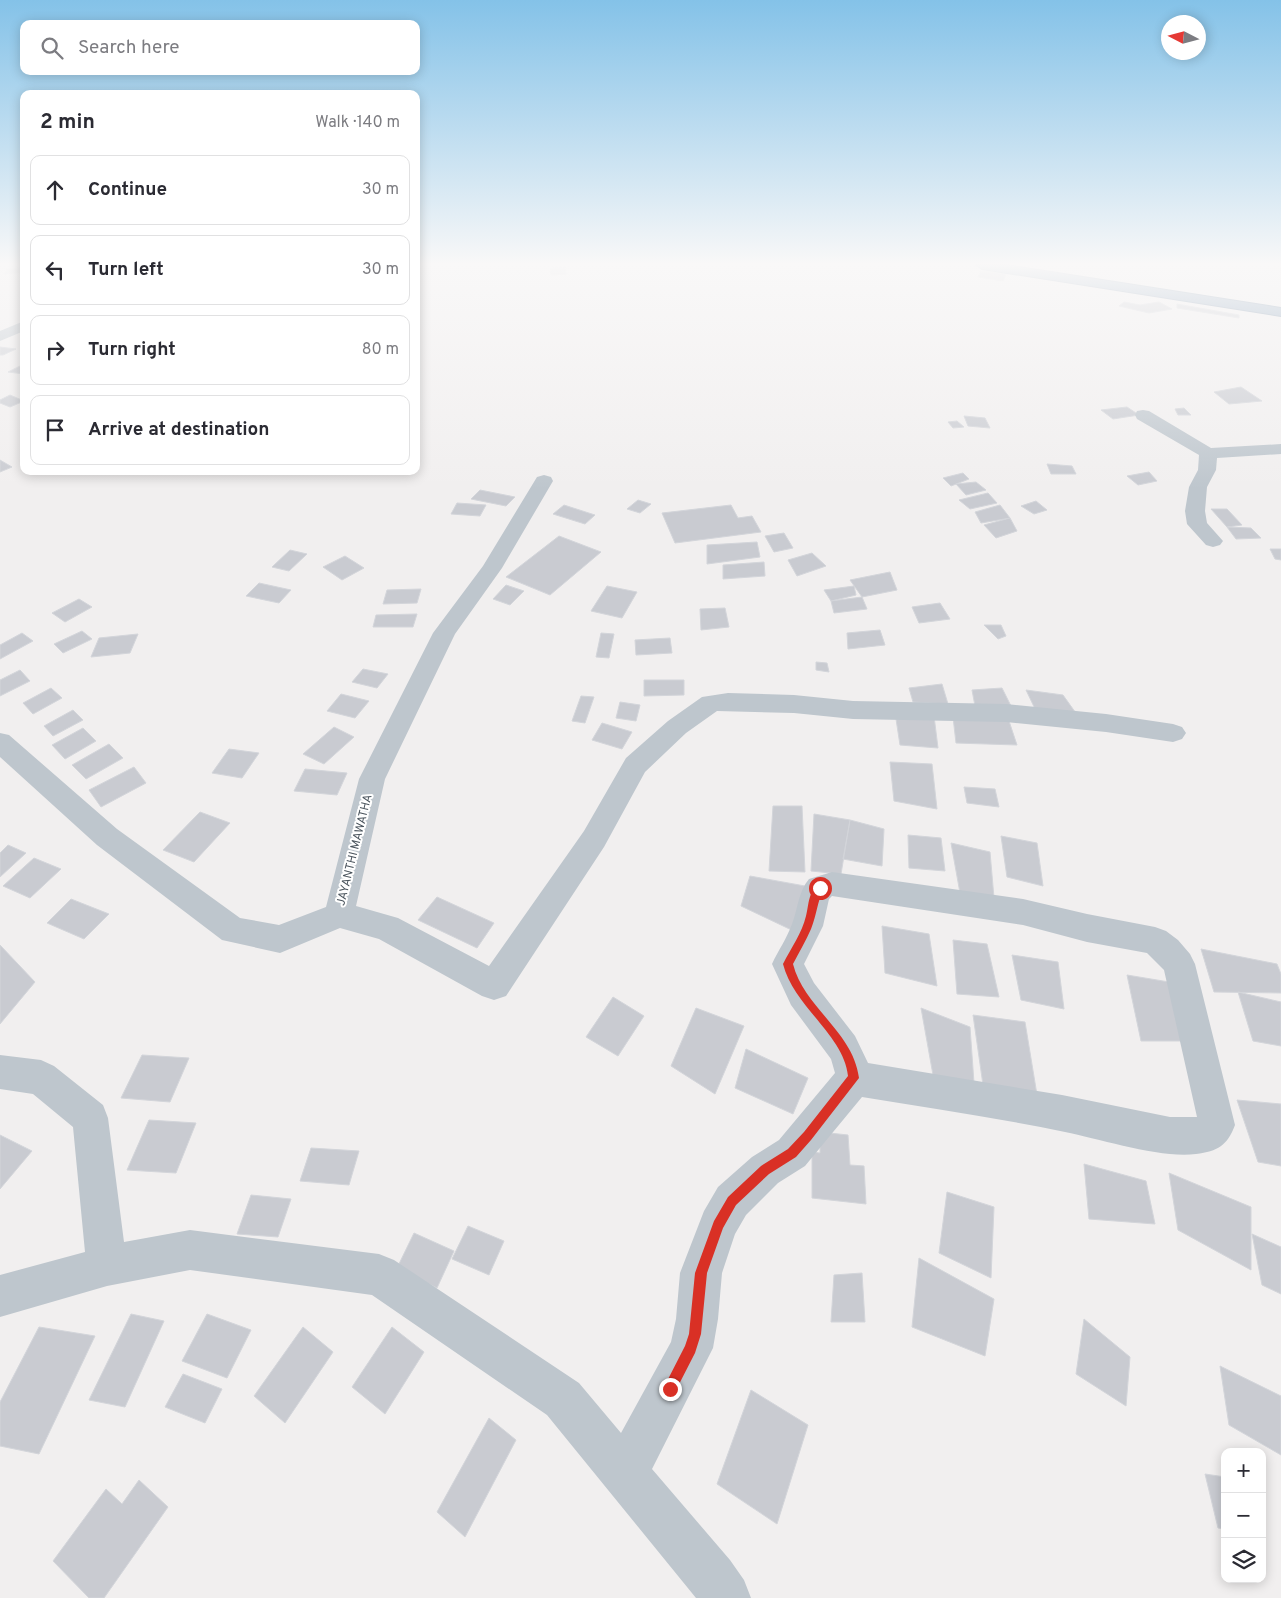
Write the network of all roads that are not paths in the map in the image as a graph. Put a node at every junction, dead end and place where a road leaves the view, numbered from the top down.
1 (1143, 415) dead end
2 (1281, 449) edge
3 (1208, 453) junction
4 (544, 481) dead end
5 (1213, 541) dead end
6 (1173, 733) dead end
7 (0, 742) edge
8 (339, 916) junction
9 (0, 1072) edge
10 (854, 1078) junction
11 (107, 1266) junction
12 (0, 1296) edge
13 (625, 1474) junction
14 (726, 1598) edge

1 - 3 street
2 - 3 street
3 - 5 street
4 - 8 street, JAYANTHI MAWATHA
6 - 8 street
7 - 8 street, JAYANTHI MAWATHA
9 - 11 street
10 - 10 street
10 - 13 street
11 - 12 street
11 - 13 street
13 - 14 street

